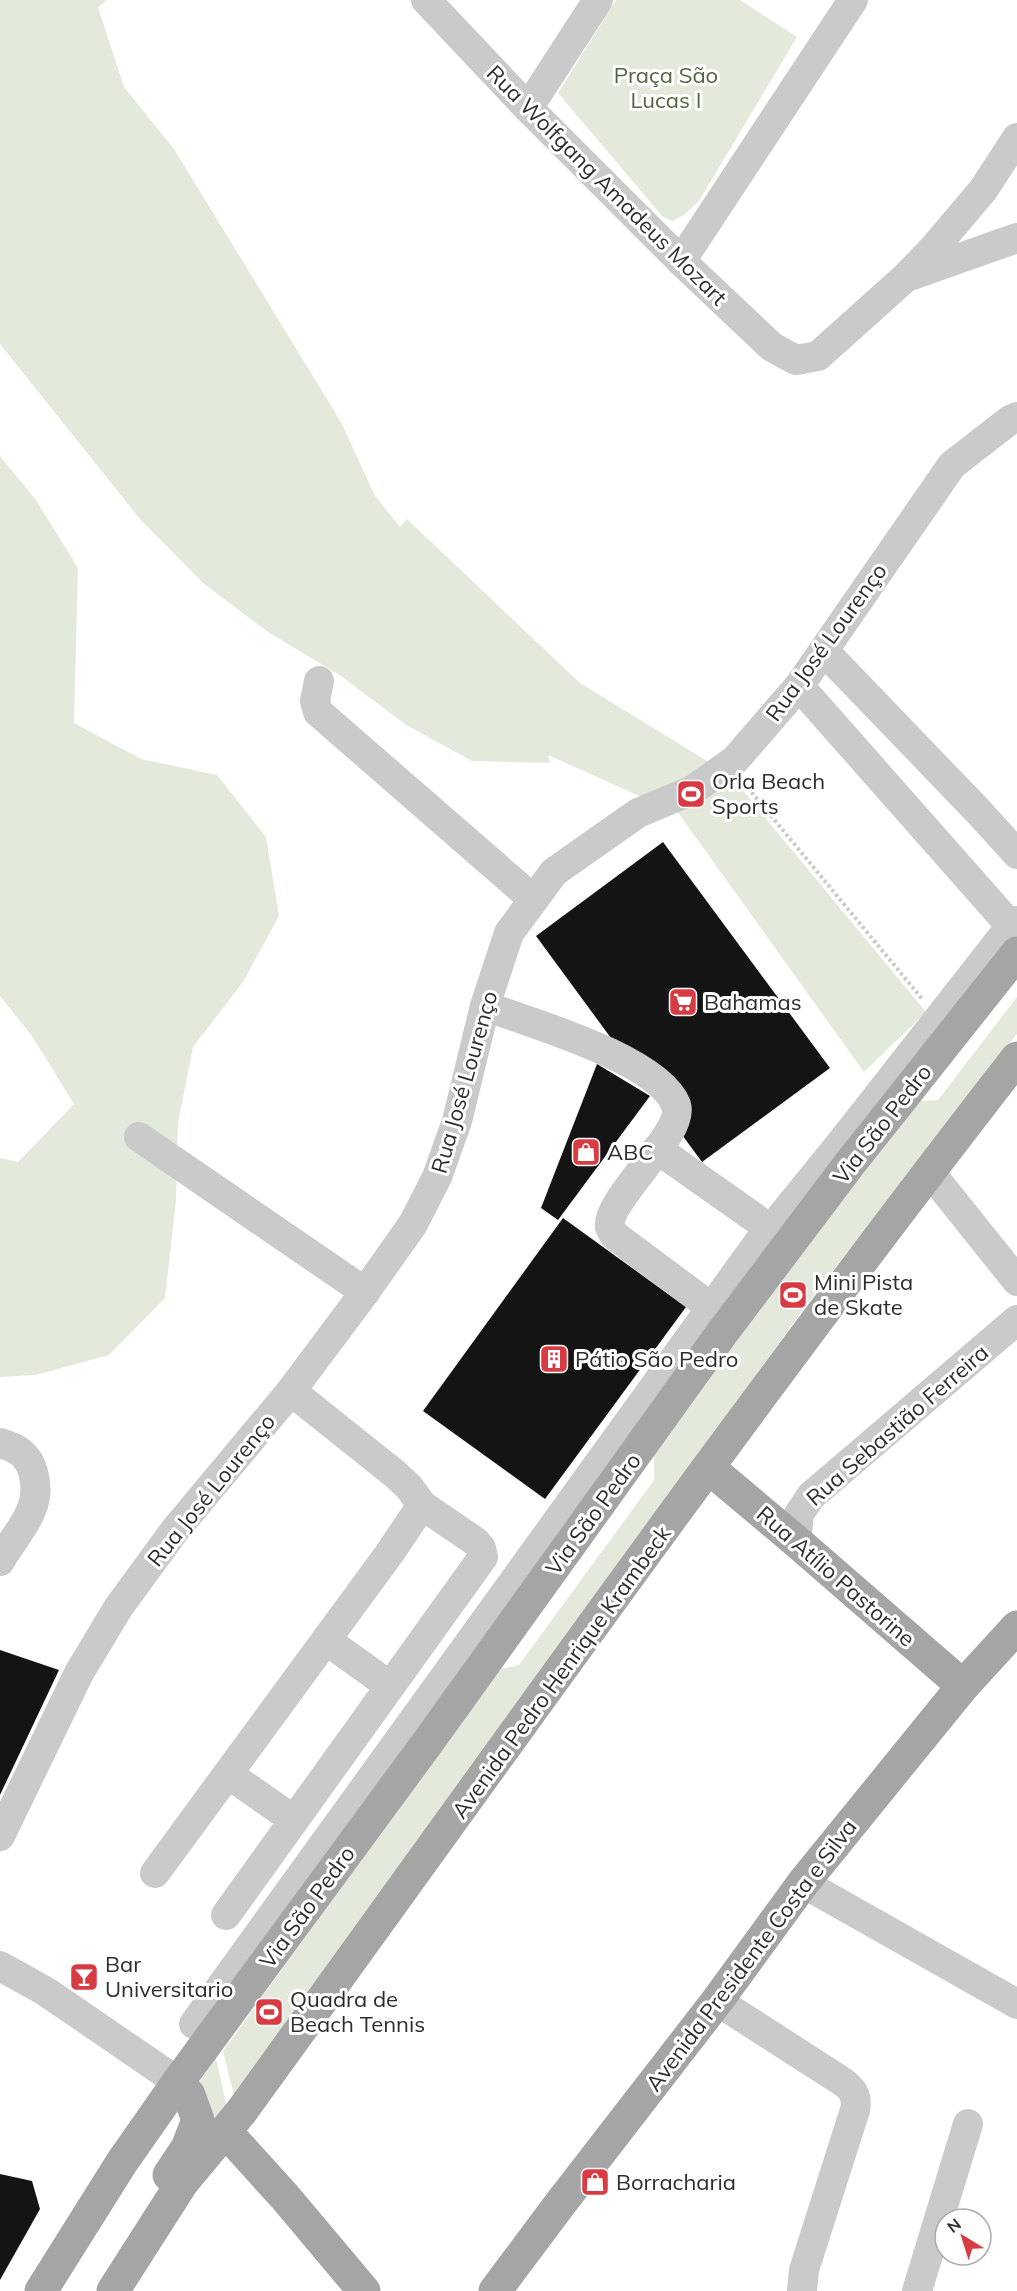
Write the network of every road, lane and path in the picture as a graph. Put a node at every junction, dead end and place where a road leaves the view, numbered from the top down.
1 (426, 0) edge
2 (598, 0) edge
3 (853, 0) edge
4 (528, 108) junction
5 (1017, 138) edge
6 (1017, 238) edge
7 (681, 261) junction
8 (906, 277) junction
9 (1017, 417) edge
10 (824, 651) junction
11 (319, 681) dead end
12 (799, 686) junction
13 (729, 764) junction
14 (1017, 854) edge
15 (533, 899) junction
16 (1015, 933) edge
17 (485, 1006) junction
18 (938, 1019) junction
19 (1017, 1058) edge
20 (139, 1137) dead end
21 (657, 1149) junction
22 (847, 1152) junction
23 (929, 1171) junction
24 (769, 1228) junction
25 (1017, 1281) edge
26 (365, 1293) junction
27 (1017, 1320) edge
28 (717, 1321) junction
29 (291, 1391) junction
30 (0, 1443) edge
31 (709, 1468) junction
32 (422, 1505) junction
33 (796, 1541) junction
34 (4, 1549) edge
35 (1017, 1627) edge
36 (326, 1640) junction
37 (390, 1686) junction
38 (963, 1686) junction
39 (228, 1774) junction
40 (294, 1820) junction
41 (0, 1836) edge
42 (155, 1873) dead end
43 (803, 1883) junction
44 (225, 1915) dead end
45 (0, 1966) edge
46 (717, 2001) junction
47 (1017, 2004) edge
48 (194, 2024) dead end
49 (178, 2082) junction
50 (968, 2124) dead end
51 (226, 2132) junction
52 (122, 2162) junction
53 (41, 2291) edge
54 (60, 2291) edge
55 (94, 2291) edge
56 (113, 2291) edge
57 (364, 2291) edge
58 (495, 2291) edge
59 (802, 2291) edge
60 (917, 2291) edge

1 - 4 street, Rua Wolfgang Amadeus Mozart
2 - 4 street
3 - 7 street
4 - 7 street, Rua Wolfgang Amadeus Mozart
5 - 8 street
6 - 8 street
7 - 8 street, Rua Wolfgang Amadeus Mozart
9 - 10 street, Rua José Lourenço
10 - 12 street, Rua José Lourenço
10 - 14 street
11 - 15 street
12 - 13 street, Rua José Lourenço
12 - 16 street
13 - 15 street, Rua José Lourenço
13 - 18 path
15 - 17 street, Rua José Lourenço
16 - 18 street
16 - 22 main road, Via São Pedro
17 - 21 street
17 - 26 street, Rua José Lourenço
18 - 22 street
19 - 23 main road, Avenida Pedro Henrique Krambeck
20 - 26 street
21 - 24 street
21 - 28 street
22 - 24 street
22 - 28 main road, Via São Pedro
23 - 25 street
23 - 31 main road, Avenida Pedro Henrique Krambeck
24 - 28 street
26 - 29 street, Rua José Lourenço
27 - 33 street, Rua Sebastião Ferreira
28 - 48 street
28 - 49 main road, Via São Pedro
29 - 32 street
29 - 41 street, Rua José Lourenço
30 - 34 street
31 - 33 main road, Rua Atílio Pastorine
31 - 51 main road, Avenida Pedro Henrique Krambeck
32 - 36 street
32 - 37 street
33 - 38 main road, Rua Atílio Pastorine
35 - 38 main road, Avenida Presidente Costa e Silva
36 - 37 street
36 - 39 street
37 - 40 street
38 - 43 main road, Avenida Presidente Costa e Silva
39 - 40 street
39 - 42 street
40 - 44 street
43 - 46 main road, Avenida Presidente Costa e Silva
43 - 47 street
45 - 49 street
46 - 58 main road, Avenida Presidente Costa e Silva
46 - 59 street
49 - 52 main road
49 - 55 main road
50 - 60 street
51 - 56 main road, Avenida Pedro Henrique Krambeck
51 - 57 main road
52 - 53 main road
52 - 54 main road

